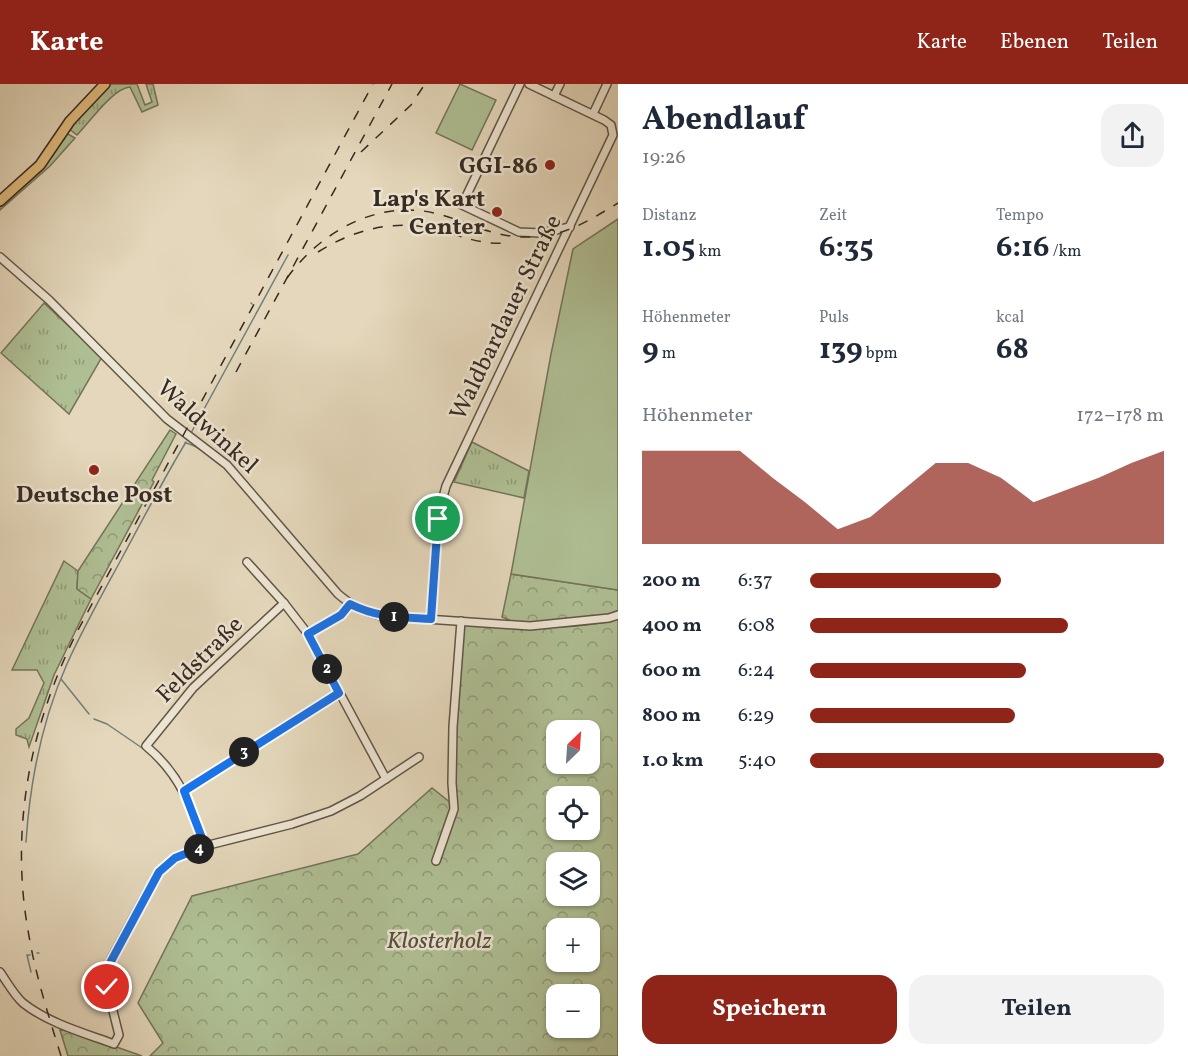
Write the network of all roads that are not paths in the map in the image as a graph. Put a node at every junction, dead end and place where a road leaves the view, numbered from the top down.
1 (520, 84) edge
2 (529, 84) edge
3 (560, 84) edge
4 (607, 84) edge
5 (103, 86) edge
6 (554, 96) junction
7 (593, 114) junction
8 (616, 130) edge
9 (0, 201) edge
10 (570, 227) junction
11 (0, 257) edge
12 (247, 561) dead end
13 (284, 603) junction
14 (350, 604) junction
15 (618, 615) edge
16 (431, 619) junction
17 (461, 621) junction
18 (308, 634) junction
19 (339, 693) junction
20 (419, 757) dead end
21 (386, 779) junction
22 (184, 791) junction
23 (205, 846) junction
24 (436, 861) dead end
25 (0, 972) edge

1 - 10 street
2 - 6 street, Waldbardauer Straße
3 - 6 street
4 - 7 street
5 - 9 main road
6 - 7 street, Waldbardauer Straße
7 - 8 street, Waldbardauer Straße
8 - 10 street, Waldbardauer Straße
10 - 16 street, Waldbardauer Straße
11 - 14 street, Waldwinkel
12 - 13 street
13 - 18 street
13 - 22 street, Feldstraße
14 - 16 street, Waldwinkel
14 - 18 street
15 - 17 street, Waldwinkel
16 - 17 street, Waldwinkel
17 - 24 street
18 - 19 street
19 - 21 street
19 - 22 street
20 - 21 street
21 - 23 street
22 - 23 street
23 - 25 street

